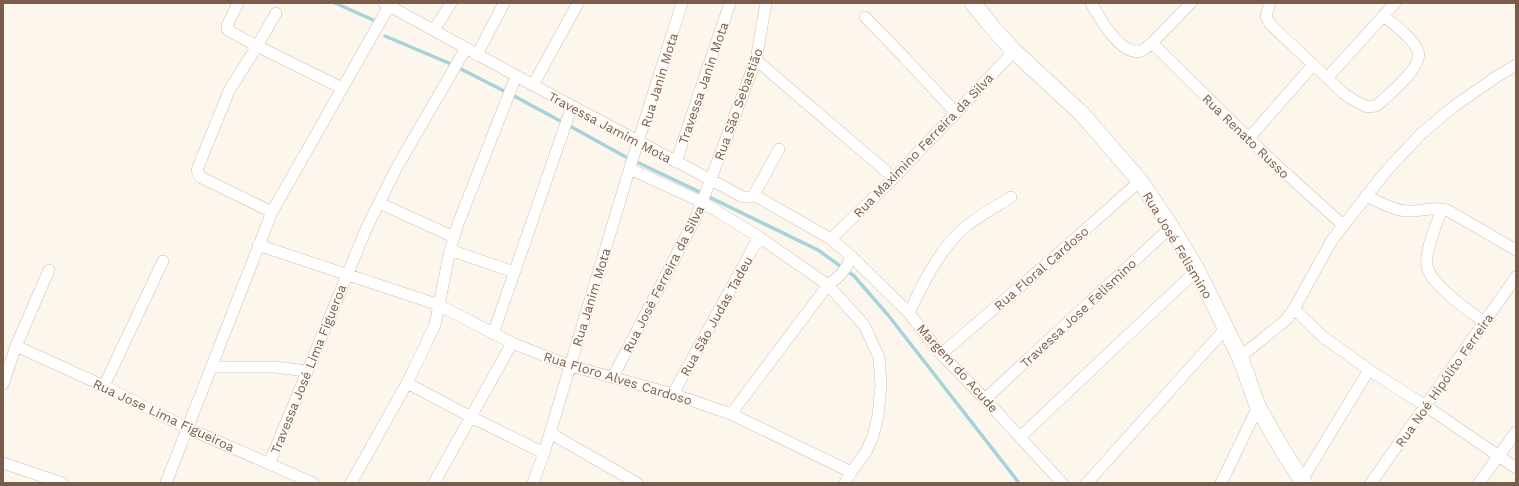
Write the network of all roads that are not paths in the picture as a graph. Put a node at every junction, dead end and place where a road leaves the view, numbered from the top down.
1 (238, 3) edge
2 (451, 3) edge
3 (504, 3) edge
4 (578, 3) edge
5 (682, 3) edge
6 (730, 3) edge
7 (766, 3) edge
8 (973, 3) edge
9 (1091, 3) edge
10 (1191, 3) edge
11 (1395, 3) edge
12 (387, 4) edge
13 (1268, 6) edge
14 (276, 13) dead end
15 (1384, 16) junction
16 (865, 17) dead end
17 (434, 30) junction
18 (1152, 43) junction
19 (257, 46) junction
20 (466, 48) junction
21 (1014, 51) junction
22 (477, 55) junction
23 (756, 60) junction
24 (1312, 65) junction
25 (1516, 65) edge
26 (516, 76) junction
27 (1327, 78) junction
28 (533, 85) junction
29 (342, 88) junction
30 (572, 106) junction
31 (956, 113) junction
32 (1249, 138) junction
33 (639, 142) junction
34 (779, 150) dead end
35 (676, 162) junction
36 (632, 163) junction
37 (894, 178) junction
38 (710, 180) junction
39 (1140, 181) junction
40 (749, 196) junction
41 (1366, 196) junction
42 (1011, 197) dead end
43 (702, 202) junction
44 (379, 203) junction
45 (1442, 209) junction
46 (272, 212) junction
47 (1343, 225) junction
48 (1171, 227) junction
49 (454, 237) junction
50 (759, 237) junction
51 (831, 240) junction
52 (258, 245) junction
53 (450, 250) junction
54 (1516, 250) edge
55 (163, 261) dead end
56 (850, 261) junction
57 (49, 270) dead end
58 (1196, 270) junction
59 (514, 272) junction
60 (346, 274) junction
61 (1516, 277) edge
62 (828, 285) junction
63 (439, 306) junction
64 (1294, 309) junction
65 (909, 313) junction
66 (1484, 322) junction
67 (1226, 328) junction
68 (493, 334) junction
69 (512, 343) junction
70 (16, 346) junction
71 (941, 354) junction
72 (1240, 357) junction
73 (570, 366) junction
74 (211, 367) junction
75 (1369, 370) junction
76 (307, 371) junction
77 (613, 377) junction
78 (407, 382) junction
79 (3, 384) edge
80 (104, 386) junction
81 (673, 394) junction
82 (985, 399) junction
83 (1426, 406) junction
84 (1258, 407) junction
85 (731, 414) junction
86 (471, 417) junction
87 (187, 428) junction
88 (1516, 432) edge
89 (550, 433) junction
90 (1020, 437) junction
91 (544, 453) junction
92 (1498, 456) junction
93 (3, 463) edge
94 (269, 464) junction
95 (1516, 468) edge
96 (851, 472) junction
97 (618, 478) edge
98 (1303, 482) edge
99 (62, 483) edge
100 (166, 483) edge
101 (313, 483) edge
102 (351, 483) edge
103 (434, 483) edge
104 (533, 483) edge
105 (637, 483) edge
106 (845, 483) edge
107 (1062, 483) edge
108 (1087, 483) edge
109 (1221, 483) edge
110 (1371, 483) edge
111 (1479, 483) edge

1 - 19 street
2 - 17 street
3 - 22 street
4 - 28 street
5 - 33 street, Rua Janin Mota
6 - 35 street, Travessa Janin Mota
7 - 23 street, Rua São Sebastião
8 - 21 street, Rua José Felismino
9 - 18 street
10 - 18 street
11 - 15 street
12 - 17 street, Travessa Jamim Mota
12 - 29 street
13 - 24 street
14 - 19 street
15 - 27 street
15 - 27 street
16 - 31 street
17 - 20 street, Travessa Jamim Mota
18 - 32 street, Rua Renato Russo
19 - 29 street
19 - 46 street
20 - 22 street, Travessa Jamim Mota
20 - 44 street, Travessa José Lima Figueroa
21 - 31 street, Rua Maximino Ferreira da Silva
21 - 39 street, Rua José Felismino
22 - 26 street, Travessa Jamim Mota
23 - 37 street
23 - 38 street, Rua São Sebastião
24 - 27 street
24 - 32 street
25 - 41 street
26 - 28 street, Travessa Jamim Mota
26 - 49 street
28 - 30 street, Travessa Jamim Mota
29 - 46 street
30 - 33 street, Travessa Jamim Mota
30 - 59 street
31 - 37 street, Rua Maximino Ferreira da Silva
32 - 47 street, Rua Renato Russo
33 - 35 street, Travessa Jamim Mota
33 - 36 street, Rua Janin Mota
34 - 40 street
35 - 38 street, Travessa Jamim Mota
36 - 43 street
36 - 73 street, Rua Janim Mota
37 - 51 street, Rua Maximino Ferreira da Silva
38 - 40 street, Travessa Jamim Mota
38 - 43 street, Rua José Ferreira da Silva
39 - 48 street, Rua José Felismino
39 - 71 street, Rua Floral Cardoso
40 - 51 street
41 - 45 street
41 - 47 street
42 - 65 street
43 - 50 street
43 - 77 street, Rua José Ferreira da Silva
44 - 49 street
44 - 60 street, Travessa José Lima Figueroa
45 - 54 street
45 - 66 street
46 - 52 street
47 - 64 street
48 - 58 street, Rua José Felismino
48 - 82 street, Travessa Jose Felismino
49 - 53 street
50 - 62 street
50 - 81 street, Rua São Judas Tadeu
51 - 56 street, Margem do Acude
52 - 60 street, Rua Floro Alves Cardoso
52 - 74 street
53 - 59 street
53 - 63 street
55 - 80 street
56 - 62 street
56 - 65 street, Margem do Acude
57 - 70 street
58 - 67 street, Rua José Felismino
58 - 90 street
59 - 68 street
60 - 63 street, Rua Floro Alves Cardoso
60 - 76 street, Travessa José Lima Figueroa
61 - 66 street, Rua Noé Hipólito Ferreira
62 - 85 street
62 - 96 street
63 - 68 street, Rua Floro Alves Cardoso
63 - 78 street
64 - 72 street
64 - 75 street
65 - 71 street, Margem do Acude
66 - 83 street, Rua Noé Hipólito Ferreira
67 - 72 street, Rua José Felismino
67 - 108 street
68 - 69 street, Rua Floro Alves Cardoso
69 - 73 street, Rua Floro Alves Cardoso
69 - 86 street
70 - 79 street
70 - 80 street, Rua Jose Lima Figueiroa
71 - 82 street, Margem do Acude
72 - 84 street, Rua José Felismino
73 - 77 street, Rua Floro Alves Cardoso
73 - 89 street, Rua Janim Mota
74 - 76 street
74 - 87 street
75 - 83 street
75 - 98 street
76 - 94 street, Travessa José Lima Figueroa
77 - 81 street, Rua Floro Alves Cardoso
78 - 86 street
78 - 102 street
80 - 87 street, Rua Jose Lima Figueiroa
81 - 85 street, Rua Floro Alves Cardoso
82 - 90 street, Margem do Acude
83 - 92 street
83 - 110 street, Rua Noé Hipólito Ferreira
84 - 98 street, Rua José Felismino
84 - 109 street
85 - 96 street, Rua Floro Alves Cardoso
86 - 91 street
86 - 103 street
87 - 94 street, Rua Jose Lima Figueiroa
87 - 100 street
88 - 92 street
89 - 91 street, Rua Janim Mota
89 - 97 street
90 - 107 street, Margem do Acude
91 - 104 street, Rua Janim Mota
92 - 95 street
92 - 111 street
93 - 99 street
94 - 101 street, Rua Jose Lima Figueiroa
96 - 106 street
97 - 105 street

